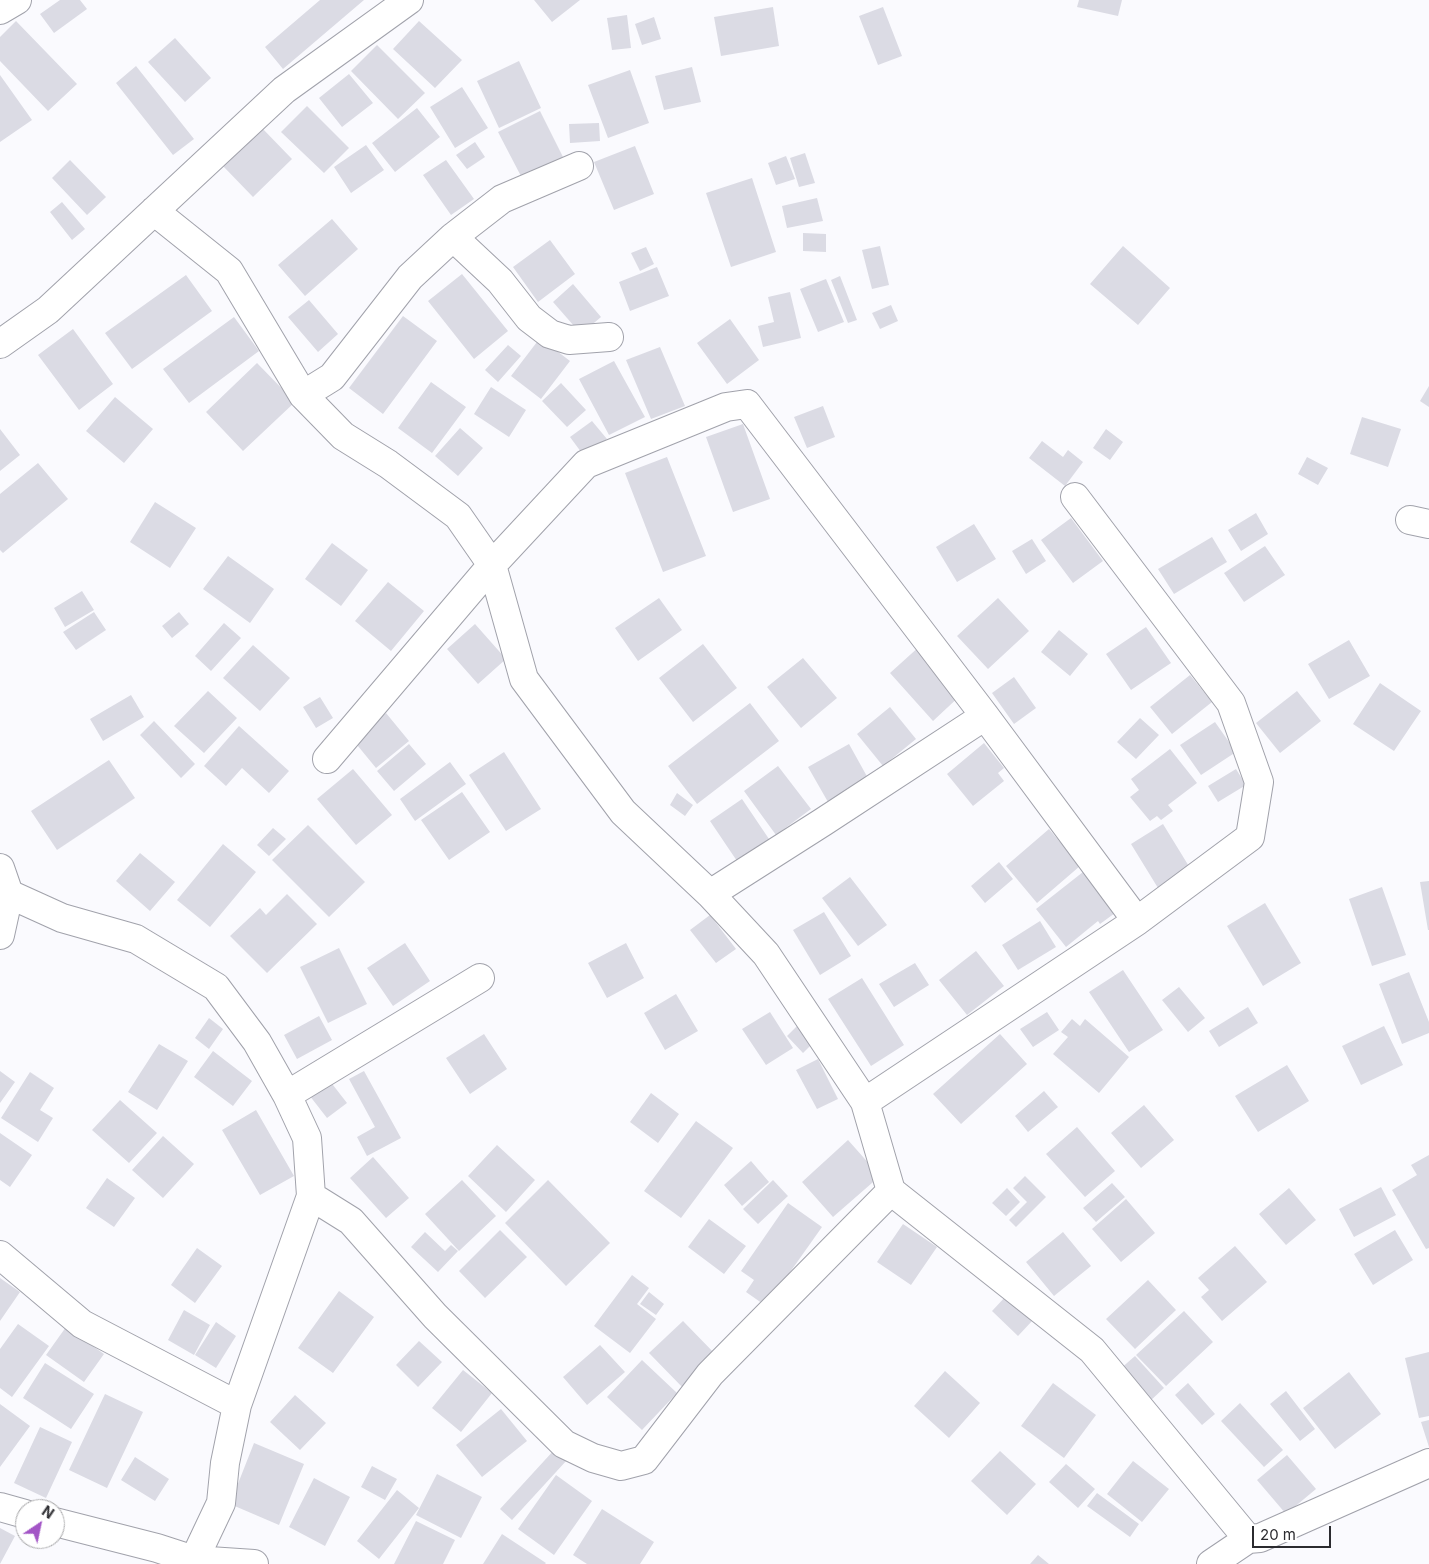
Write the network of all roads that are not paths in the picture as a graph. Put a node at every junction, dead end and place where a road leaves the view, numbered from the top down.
1 (17, 0) edge
2 (409, 0) edge
3 (0, 10) edge
4 (579, 166) dead end
5 (154, 211) junction
6 (453, 237) junction
7 (609, 337) dead end
8 (0, 344) edge
9 (303, 395) junction
10 (1075, 497) dead end
11 (492, 565) junction
12 (985, 716) junction
13 (327, 759) dead end
14 (0, 868) edge
15 (9, 894) junction
16 (710, 894) junction
17 (1137, 922) junction
18 (0, 935) edge
19 (480, 978) dead end
20 (287, 1095) junction
21 (865, 1102) junction
22 (891, 1191) junction
23 (311, 1196) junction
24 (0, 1255) edge
25 (236, 1404) junction
26 (1425, 1473) edge
27 (0, 1508) edge
28 (15, 1512) edge
29 (65, 1525) edge
30 (1248, 1539) junction
31 (194, 1560) junction
32 (254, 1564) edge
33 (1211, 1564) edge

1 - 3 street
2 - 5 street
4 - 6 street
5 - 8 street
5 - 9 street
6 - 7 street
6 - 9 street
9 - 11 street
10 - 17 street
11 - 12 street
11 - 13 street
11 - 16 street
12 - 16 street
12 - 17 street
14 - 15 street
15 - 18 street
15 - 20 street
16 - 21 street
17 - 21 street
19 - 20 street
20 - 23 street
21 - 22 street
22 - 23 street
22 - 30 street
23 - 25 street
24 - 25 street
25 - 31 street
26 - 30 street
27 - 28 street
29 - 31 street
30 - 33 street
31 - 32 street

